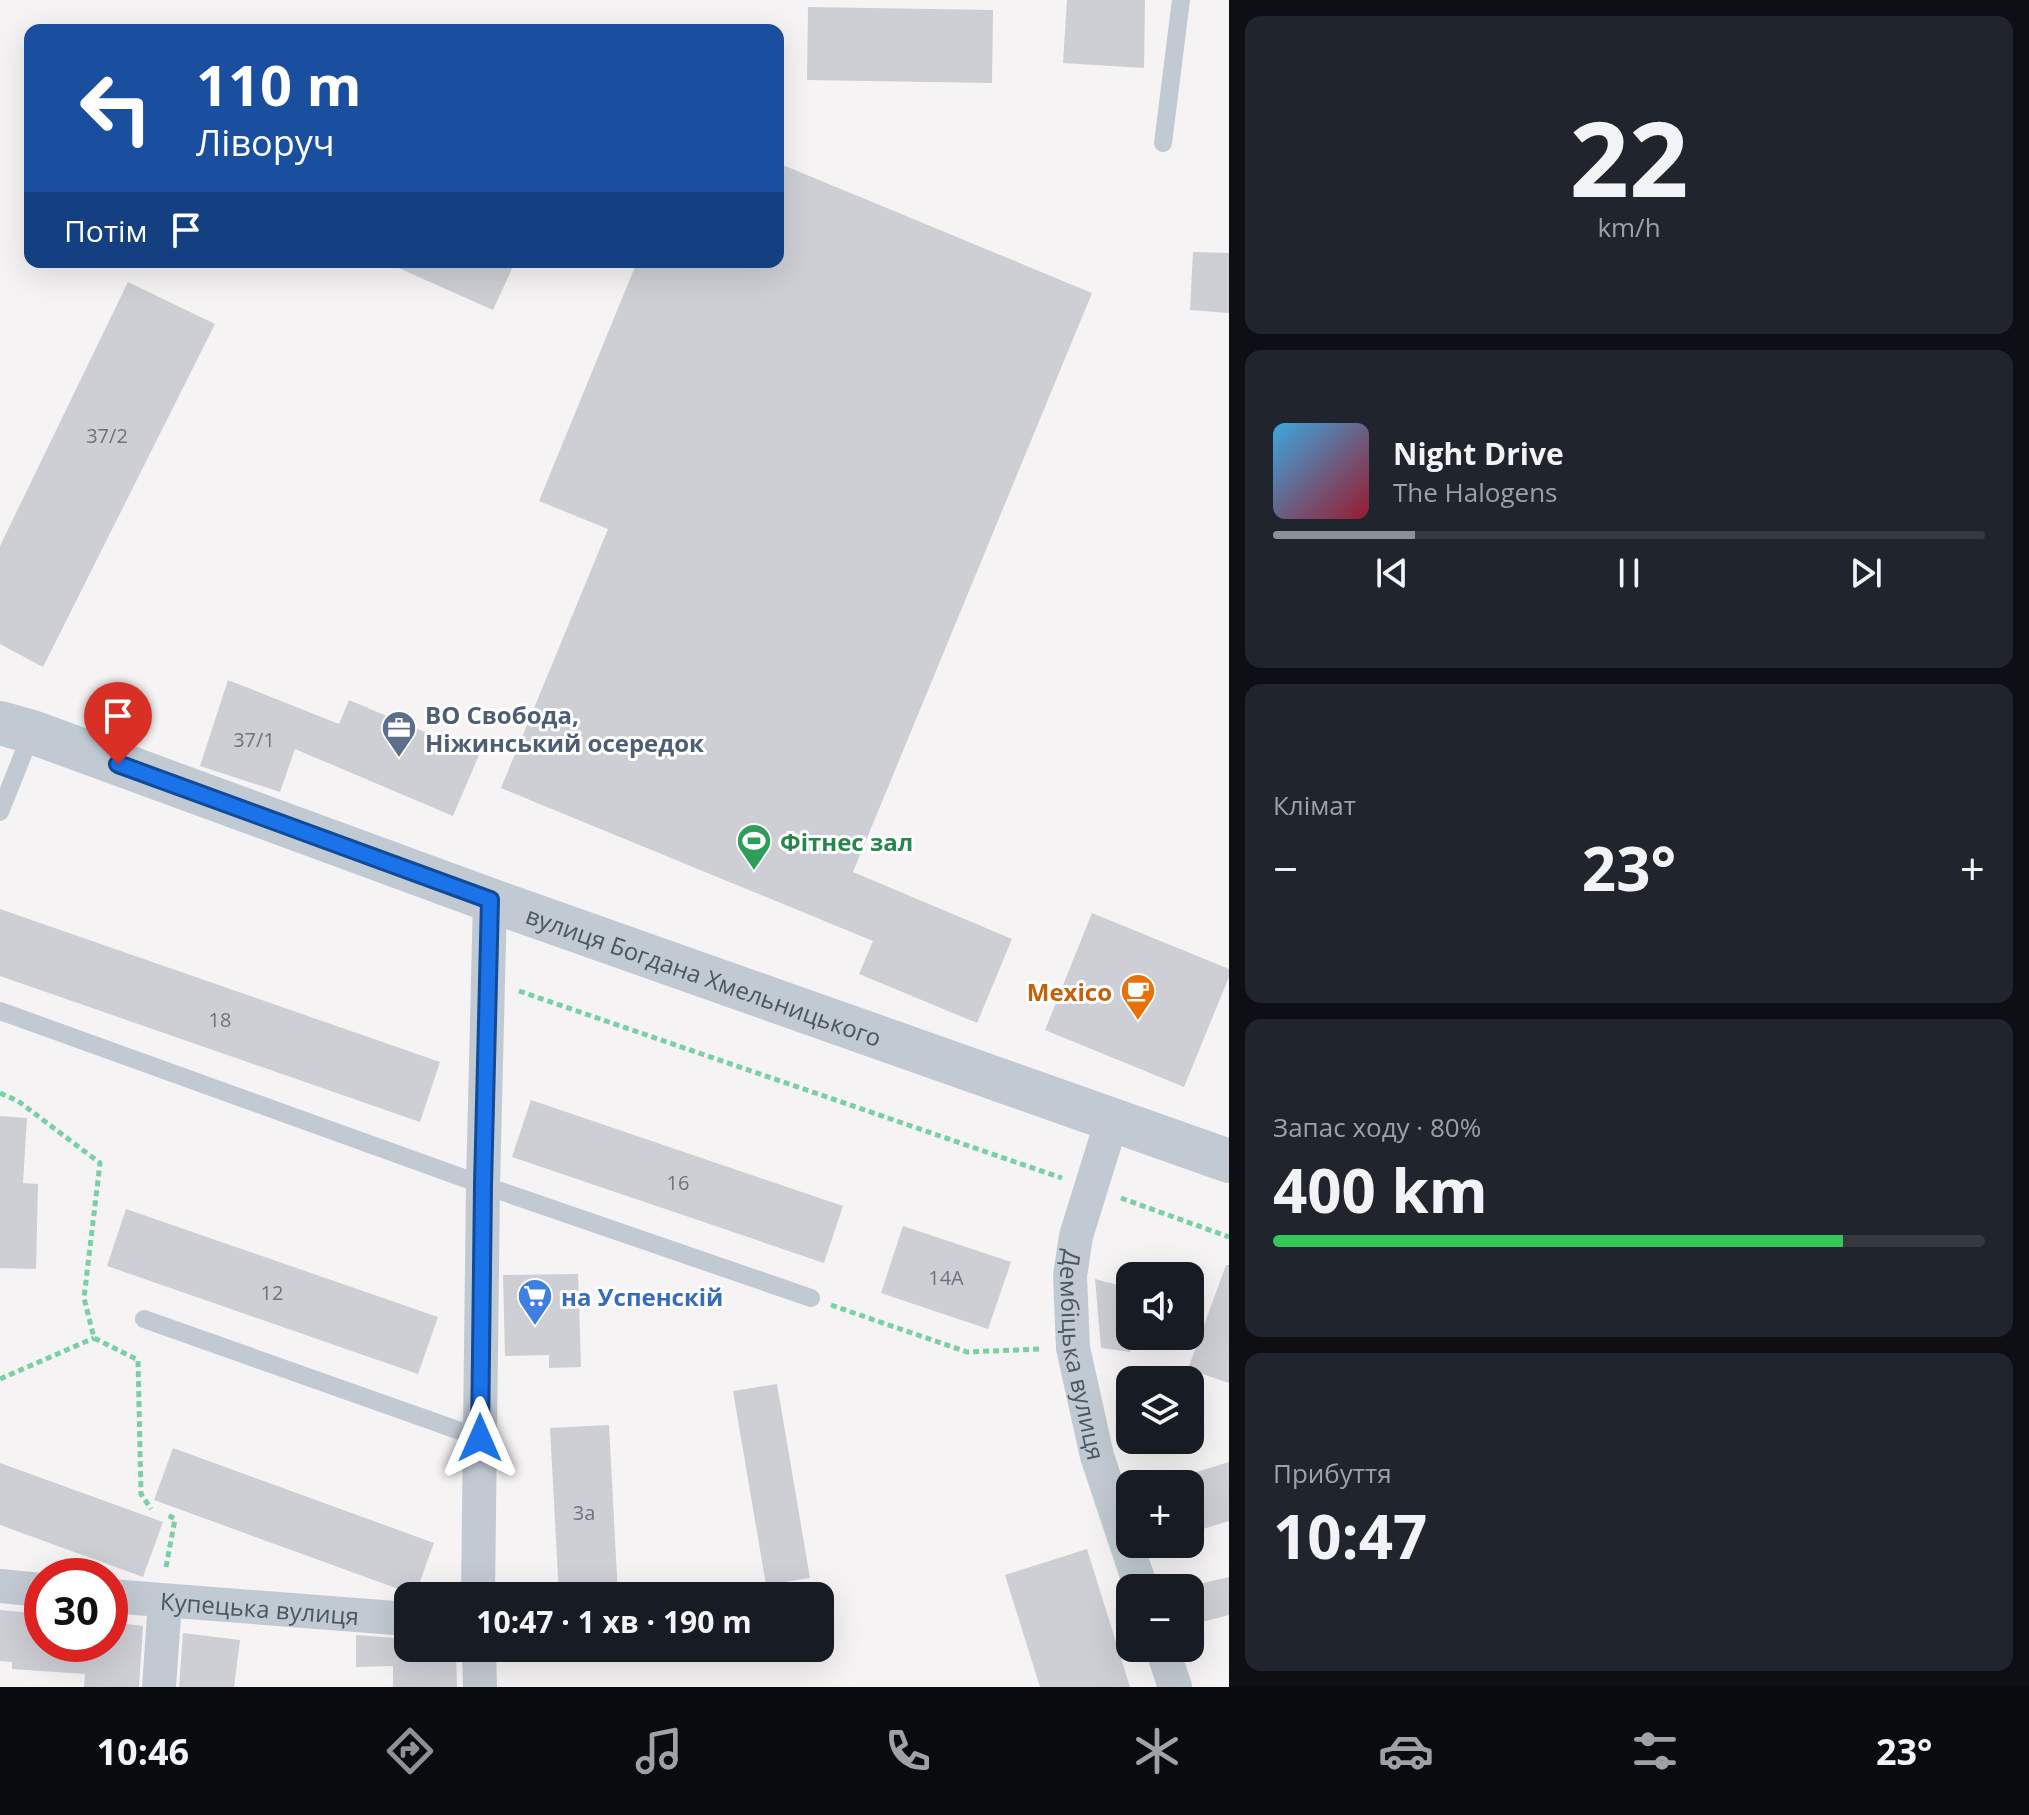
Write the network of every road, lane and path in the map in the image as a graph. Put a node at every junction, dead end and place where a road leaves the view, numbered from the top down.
1 (1181, 0) edge
2 (1163, 143) dead end
3 (16, 728) edge
4 (0, 812) edge
5 (490, 900) junction
6 (487, 980) junction
7 (0, 1011) edge
8 (0, 1093) edge
9 (1112, 1120) junction
10 (1229, 1161) edge
11 (483, 1185) junction
12 (1090, 1187) junction
13 (1229, 1237) edge
14 (811, 1298) joint
15 (144, 1319) dead end
16 (94, 1338) junction
17 (1073, 1348) junction
18 (0, 1379) edge
19 (480, 1438) junction
20 (151, 1509) dead end
21 (166, 1514) dead end
22 (1136, 1574) edge
23 (478, 1582) edge
24 (0, 1586) edge
25 (24, 1588) edge
26 (128, 1598) edge
27 (165, 1602) junction
28 (394, 1618) edge
29 (479, 1662) edge
30 (1167, 1662) edge
31 (159, 1687) edge
32 (480, 1687) edge
33 (1175, 1687) edge

1 - 2 lane
3 - 4 lane
3 - 5 street, вулиця Богдана Хмельницького
5 - 6 street
5 - 9 street, вулиця Богдана Хмельницького
6 - 11 street
6 - 12 path
7 - 11 lane
8 - 16 path
9 - 10 street, вулиця Богдана Хмельницького
9 - 12 street, Дембіцька вулиця
11 - 14 lane
11 - 19 street
12 - 13 path
12 - 17 street, Дембіцька вулиця
14 - 17 path
15 - 19 lane
16 - 18 path
16 - 20 path
17 - 22 street, Дембіцька вулиця
19 - 23 street
21 - 27 path
24 - 25 street
26 - 27 street, Купецька вулиця
27 - 28 street, Купецька вулиця
27 - 31 street
29 - 32 street
30 - 33 street

